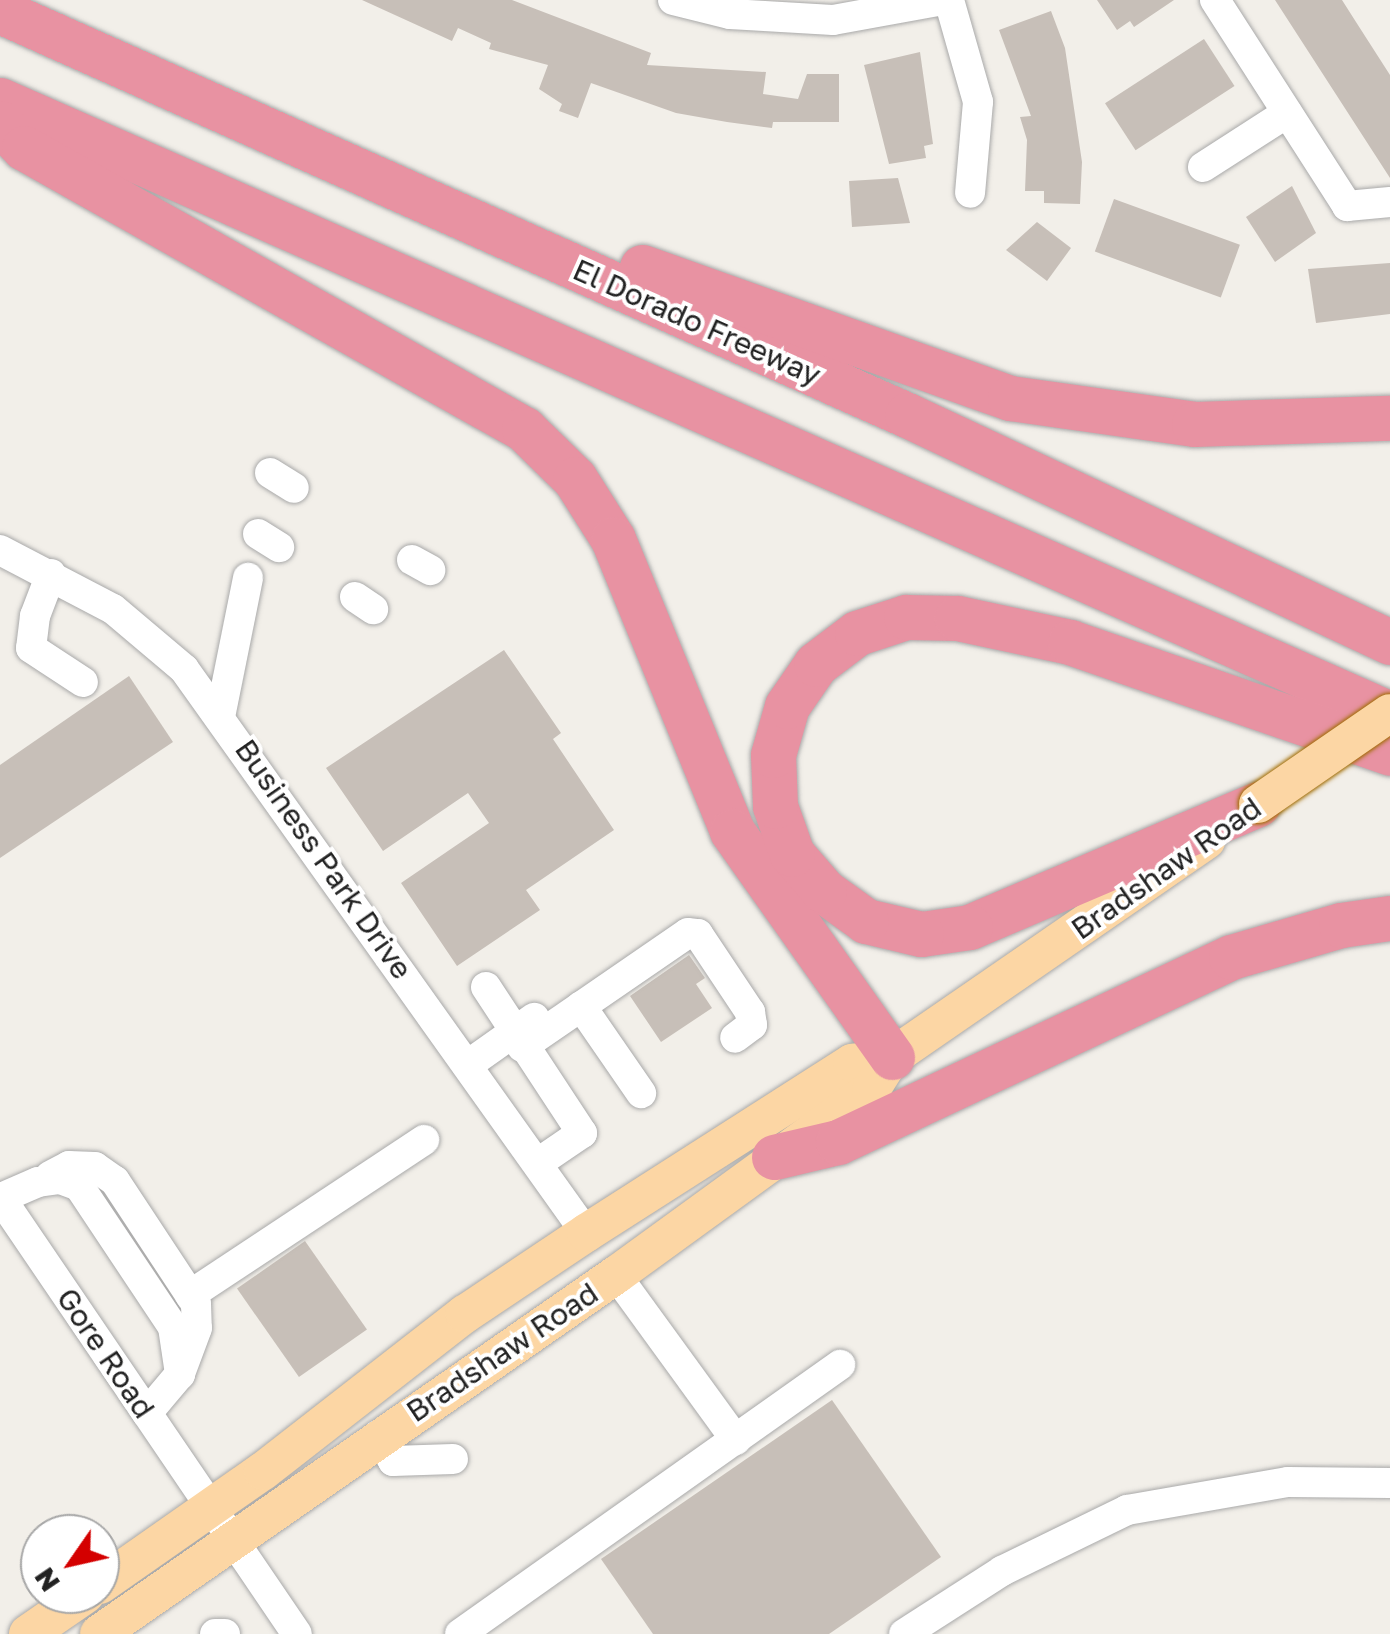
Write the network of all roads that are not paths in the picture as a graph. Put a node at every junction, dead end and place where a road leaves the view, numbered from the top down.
1 (673, 0) edge
2 (946, 0) edge
3 (1214, 0) edge
4 (832, 10) edge
5 (0, 11) edge
6 (0, 100) edge
7 (1288, 113) junction
8 (0, 123) edge
9 (320, 152) junction
10 (1203, 167) dead end
11 (970, 193) dead end
12 (1390, 202) edge
13 (1390, 418) edge
14 (0, 550) edge
15 (1238, 570) junction
16 (51, 574) junction
17 (248, 578) dead end
18 (1390, 619) edge
19 (1390, 642) edge
20 (83, 682) dead end
21 (221, 712) junction
22 (1390, 713) edge
23 (1390, 754) edge
24 (1258, 804) junction
25 (685, 914) dead end
26 (1390, 918) edge
27 (486, 987) dead end
28 (582, 1006) junction
29 (735, 1038) dead end
30 (517, 1040) junction
31 (892, 1057) junction
32 (468, 1064) junction
33 (641, 1094) dead end
34 (424, 1140) dead end
35 (774, 1157) junction
36 (538, 1163) junction
37 (38, 1182) junction
38 (0, 1198) edge
39 (586, 1233) junction
40 (616, 1275) junction
41 (190, 1295) junction
42 (840, 1365) dead end
43 (479, 1366) junction
44 (180, 1374) junction
45 (147, 1413) junction
46 (378, 1435) junction
47 (736, 1440) junction
48 (452, 1459) dead end
49 (1390, 1483) edge
50 (208, 1511) junction
51 (230, 1542) junction
52 (120, 1570) edge
53 (57, 1614) edge
54 (28, 1634) edge
55 (99, 1634) edge
56 (215, 1634) edge
57 (225, 1634) edge
58 (297, 1634) edge
59 (460, 1634) edge
60 (904, 1634) edge

1 - 4 street
2 - 4 street
2 - 11 street
3 - 7 street
5 - 9 highway, El Dorado Freeway
6 - 22 highway
7 - 10 street
7 - 12 street
8 - 31 highway
9 - 13 highway
9 - 15 highway, El Dorado Freeway
14 - 16 street, Business Park Drive
15 - 18 highway
15 - 19 highway, El Dorado Freeway
16 - 20 street
16 - 21 street, Business Park Drive
17 - 21 street
21 - 32 street, Business Park Drive
22 - 24 main road, Bradshaw Road, bridge
23 - 24 highway
24 - 31 main road, Bradshaw Road
25 - 30 street
26 - 35 highway
27 - 30 street
28 - 29 street
28 - 30 street
28 - 33 street
30 - 32 street
30 - 36 street
31 - 35 main road, Bradshaw Road
31 - 39 main road, Bradshaw Road
32 - 36 street, Business Park Drive
34 - 41 street
35 - 40 main road, Bradshaw Road
36 - 39 street, Business Park Drive
37 - 38 street
37 - 41 street
37 - 44 street
38 - 45 street, Gore Road
39 - 43 main road
39 - 50 main road, Bradshaw Road
40 - 43 main road, Bradshaw Road
40 - 47 street
41 - 44 street
42 - 47 street
43 - 46 main road, Bradshaw Road
44 - 45 street
45 - 50 street, Gore Road
46 - 48 street
46 - 51 main road, Bradshaw Road
47 - 59 street
49 - 60 street
50 - 51 street, Gore Road
50 - 52 main road, Bradshaw Road
51 - 55 main road, Bradshaw Road
51 - 58 street, Gore Road
53 - 54 main road
56 - 57 street

